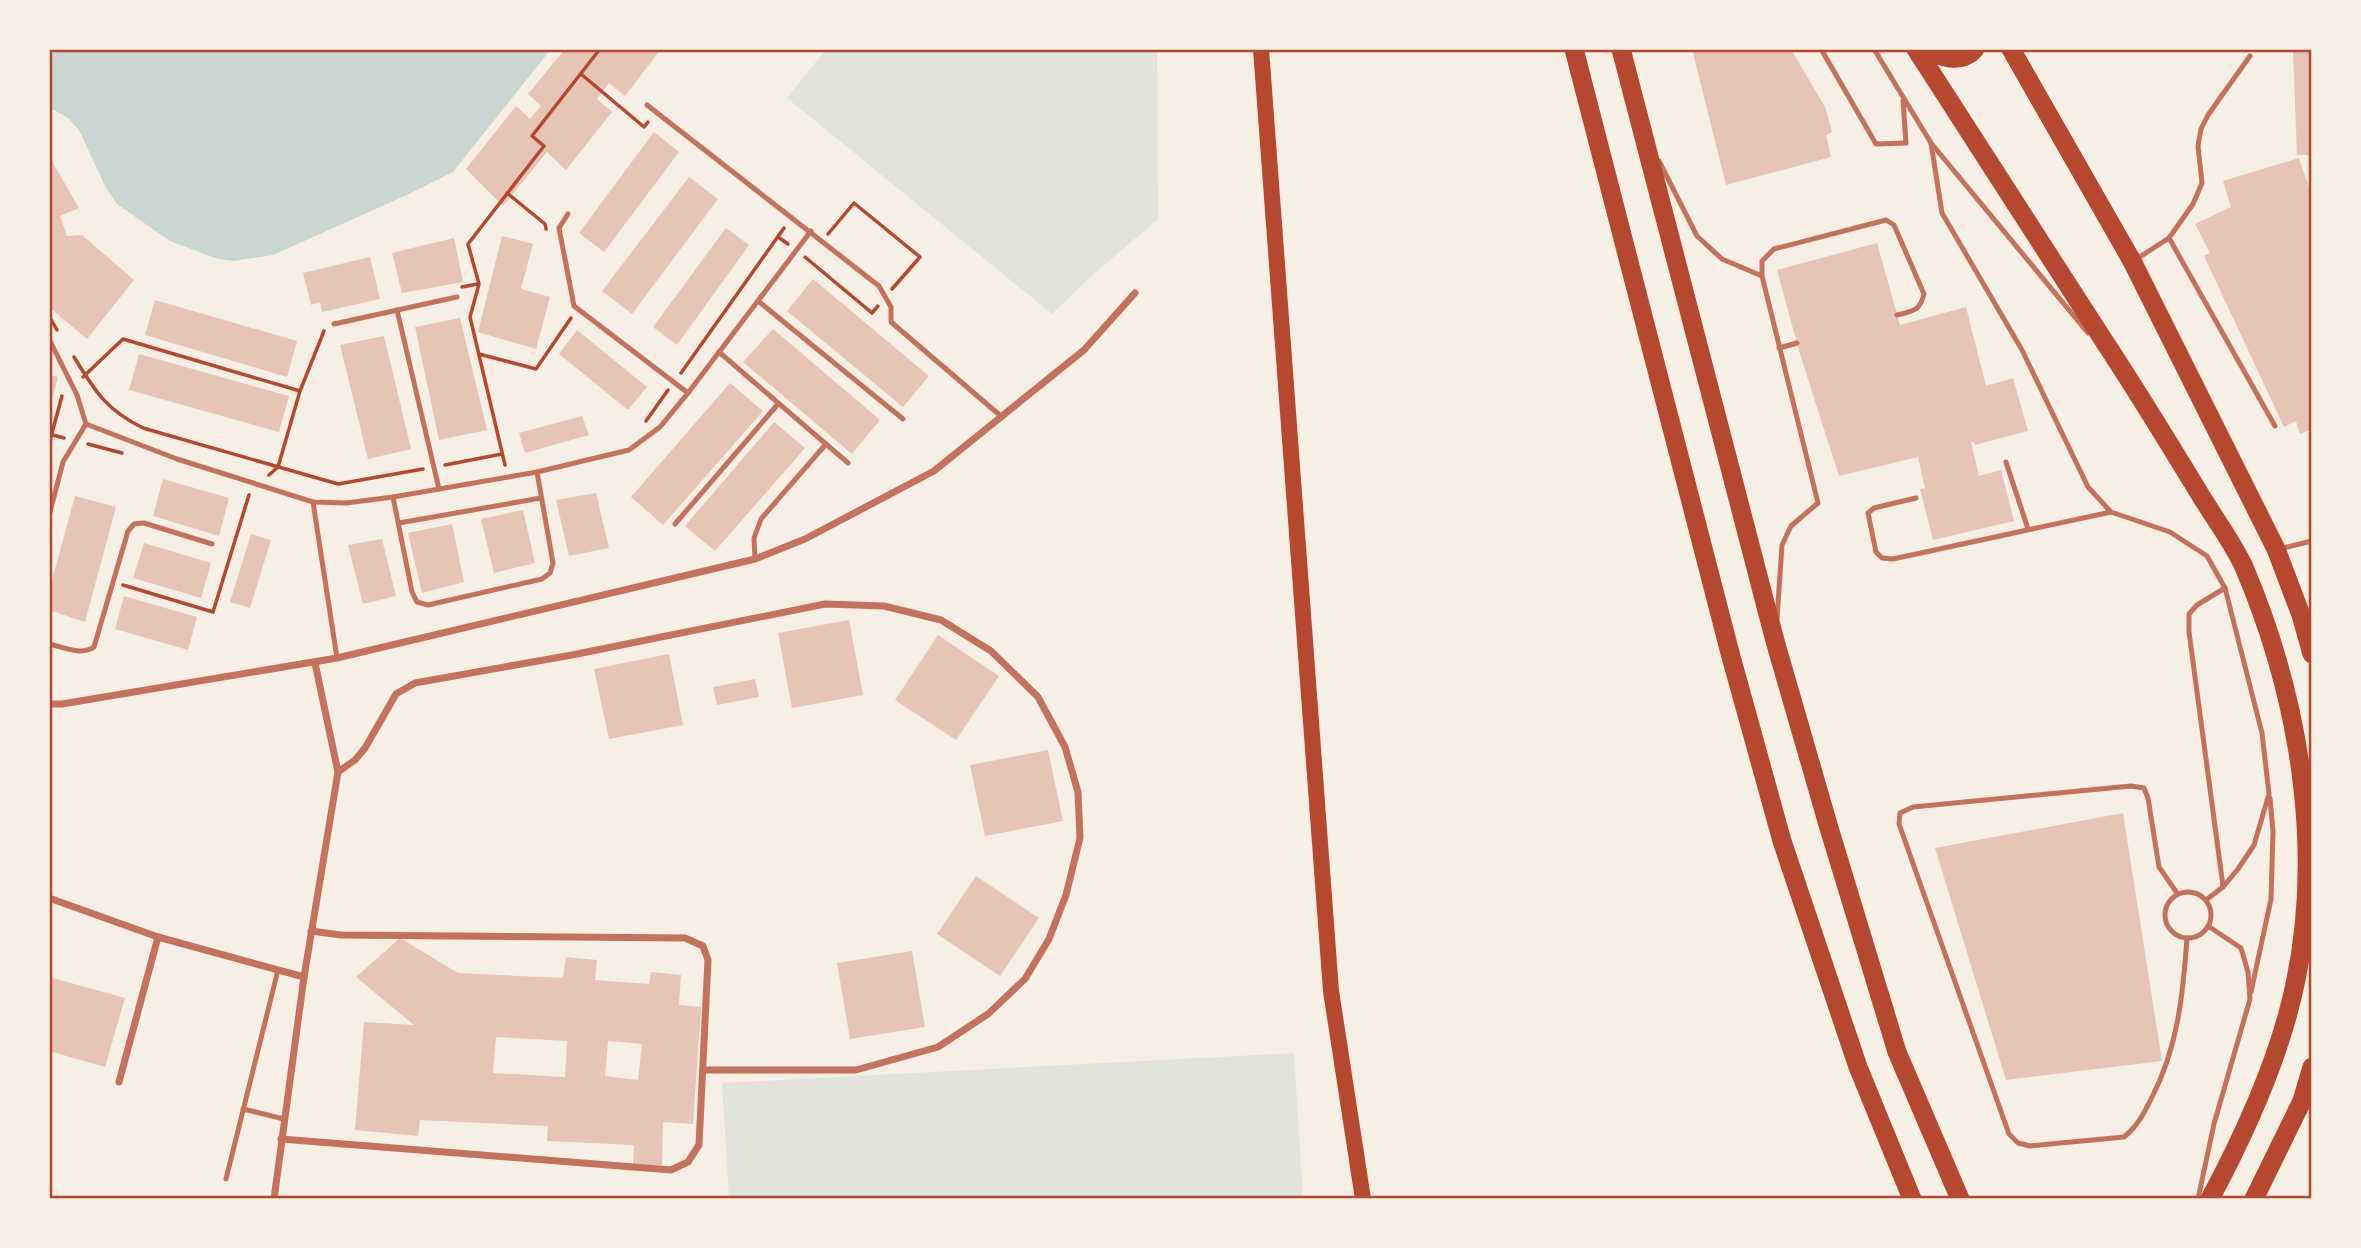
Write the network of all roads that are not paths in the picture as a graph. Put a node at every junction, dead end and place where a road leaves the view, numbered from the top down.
1 (1261, 49) edge
2 (1574, 49) edge
3 (1620, 49) edge
4 (1821, 49) edge
5 (1874, 49) edge
6 (1916, 49) edge
7 (1924, 49) edge
8 (1975, 49) edge
9 (2011, 49) edge
10 (2249, 55) dead end
11 (1903, 97) junction
12 (647, 105) dead end
13 (1641, 127) junction
14 (1931, 143) junction
15 (568, 214) dead end
16 (811, 231) junction
17 (2169, 238) junction
18 (2132, 261) junction
19 (1762, 276) junction
20 (1135, 293) dead end
21 (457, 297) dead end
22 (758, 301) junction
23 (397, 310) junction
24 (1897, 314) dead end
25 (334, 324) dead end
26 (49, 339) edge
27 (1797, 343) dead end
28 (1779, 348) junction
29 (49, 350) edge
30 (57, 352) junction
31 (719, 352) junction
32 (688, 393) junction
33 (2139, 394) junction
34 (778, 404) junction
35 (1002, 417) junction
36 (903, 419) dead end
37 (86, 425) junction
38 (2275, 426) dead end
39 (826, 444) junction
40 (2006, 462) dead end
41 (848, 463) dead end
42 (537, 472) junction
43 (439, 489) junction
44 (393, 497) junction
45 (541, 498) junction
46 (1916, 498) dead end
47 (313, 502) junction
48 (2111, 512) junction
49 (49, 516) edge
50 (399, 523) junction
51 (675, 524) dead end
52 (2028, 529) junction
53 (2312, 541) edge
54 (212, 544) dead end
55 (2276, 549) junction
56 (755, 559) junction
57 (2225, 588) junction
58 (1775, 641) junction
59 (49, 644) edge
60 (2312, 654) edge
61 (337, 658) junction
62 (315, 663) junction
63 (49, 704) edge
64 (338, 772) junction
65 (2269, 794) junction
66 (2223, 887) junction
67 (2177, 893) junction
68 (49, 898) edge
69 (2206, 900) junction
70 (2208, 926) junction
71 (311, 932) junction
72 (158, 937) junction
73 (2187, 938) junction
74 (278, 970) junction
75 (304, 977) junction
76 (2250, 999) junction
77 (2312, 1067) edge
78 (703, 1070) junction
79 (119, 1082) dead end
80 (243, 1110) junction
81 (284, 1119) junction
82 (281, 1139) junction
83 (1359, 1163) junction
84 (226, 1179) dead end
85 (274, 1199) edge
86 (1363, 1199) edge
87 (1374, 1199) edge
88 (1912, 1199) edge
89 (1960, 1199) edge
90 (2198, 1199) edge
91 (2210, 1199) edge
92 (2254, 1199) edge

1 - 83 main road
2 - 88 highway
3 - 13 highway
4 - 11 lane
5 - 11 lane
6 - 33 highway
7 - 8 highway
9 - 18 highway
10 - 17 lane
11 - 14 lane
12 - 16 lane
13 - 19 lane
13 - 58 highway
14 - 33 lane
14 - 48 lane
15 - 32 lane
16 - 22 lane
16 - 35 lane
17 - 18 lane
17 - 38 lane
18 - 55 highway
19 - 24 lane
19 - 28 lane
20 - 35 street
21 - 23 lane
22 - 31 lane
22 - 36 lane
23 - 25 lane
23 - 43 lane
26 - 30 lane
27 - 28 lane
28 - 58 lane
29 - 30 lane
30 - 37 lane
31 - 32 lane
31 - 34 lane
32 - 42 lane
33 - 91 highway
34 - 39 lane
34 - 51 lane
35 - 56 street
37 - 47 lane
37 - 49 lane
39 - 41 lane
39 - 56 lane
40 - 52 lane
42 - 43 lane
42 - 45 lane
43 - 44 lane
44 - 47 lane
44 - 50 lane
45 - 50 lane
45 - 50 lane
46 - 52 lane
47 - 61 lane
48 - 52 lane
48 - 57 lane
53 - 55 lane
54 - 59 lane
55 - 60 highway
56 - 61 street
57 - 65 lane
57 - 66 lane
58 - 89 highway
61 - 62 street
62 - 63 street
62 - 64 street
64 - 71 street
64 - 78 street
65 - 66 lane
65 - 76 lane
66 - 69 lane
67 - 69 lane
67 - 73 lane
67 - 73 lane
68 - 72 street
69 - 70 lane
70 - 73 lane
70 - 76 lane
71 - 75 street
71 - 78 street
72 - 74 street
72 - 79 street
74 - 75 street
74 - 80 lane
75 - 81 street
76 - 90 lane
77 - 92 highway
78 - 82 street
80 - 81 lane
80 - 84 lane
81 - 82 street
82 - 85 street
83 - 86 main road
83 - 87 main road

